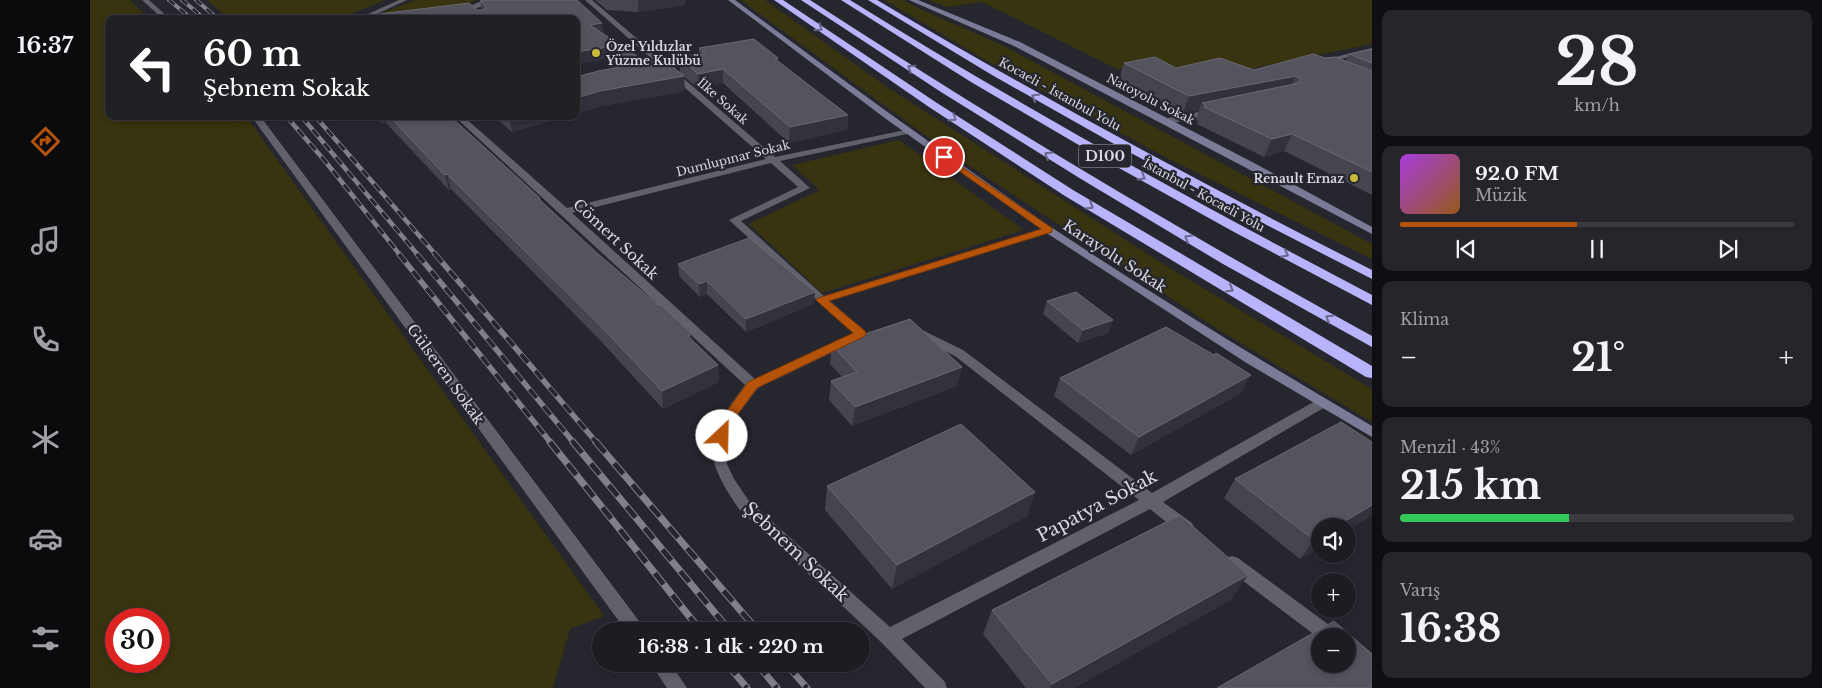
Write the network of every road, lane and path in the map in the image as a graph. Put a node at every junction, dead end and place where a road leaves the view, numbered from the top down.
1 (145, 0) edge
2 (404, 0) edge
3 (489, 0) edge
4 (588, 0) edge
5 (732, 0) edge
6 (778, 0) edge
7 (805, 0) edge
8 (845, 0) edge
9 (872, 0) edge
10 (912, 0) edge
11 (471, 8) junction
12 (453, 10) edge
13 (478, 13) edge
14 (162, 15) edge
15 (369, 15) edge
16 (1372, 50) edge
17 (668, 69) junction
18 (658, 70) edge
19 (1331, 70) edge
20 (1222, 110) edge
21 (259, 120) edge
22 (462, 120) edge
23 (1168, 121) junction
24 (907, 131) junction
25 (774, 160) junction
26 (565, 212) junction
27 (1048, 230) junction
28 (1372, 231) edge
29 (1372, 276) edge
30 (822, 300) junction
31 (1372, 301) edge
32 (899, 330) edge
33 (875, 332) edge
34 (861, 334) junction
35 (1372, 342) edge
36 (1372, 373) edge
37 (752, 385) junction
38 (1322, 403) junction
39 (1372, 432) edge
40 (1151, 501) junction
41 (1198, 537) edge
42 (1222, 555) edge
43 (629, 622) edge
44 (1319, 628) edge
45 (888, 637) junction
46 (666, 672) edge
47 (678, 688) edge
48 (938, 688) edge

1 - 14 street
2 - 15 street
3 - 11 street
4 - 17 street, İlke Sokak
5 - 24 main road, Karayolu Sokak
6 -> 36 highway
35 -> 7 highway
8 -> 31 highway, İstanbul - Kocaeli Yolu / D100
29 -> 9 highway, Kocaeli - İstanbul Yolu / D100
10 - 23 main road, Natoyolu Sokak
11 - 12 street
11 - 13 street
16 - 19 street
17 - 18 street
17 - 25 street, İlke Sokak
20 - 23 street
21 - 43 street, Gülseren Sokak
22 - 26 street, Cömert Sokak
23 - 28 main road, Natoyolu Sokak
24 - 25 street, Dumlupınar Sokak
24 - 27 main road, Karayolu Sokak
25 - 26 street, Dumlupınar Sokak
25 - 30 street, İlke Sokak
26 - 37 street, Cömert Sokak
27 - 30 street
27 - 38 main road, Karayolu Sokak
30 - 34 street
32 - 40 street
33 - 34 street
34 - 37 street
37 - 45 street, Şebnem Sokak
38 - 39 main road, Karayolu Sokak
38 - 40 street, Papatya Sokak
40 - 41 street
40 - 45 street, Papatya Sokak
42 - 44 street
45 - 48 street, Şebnem Sokak
46 - 47 street

